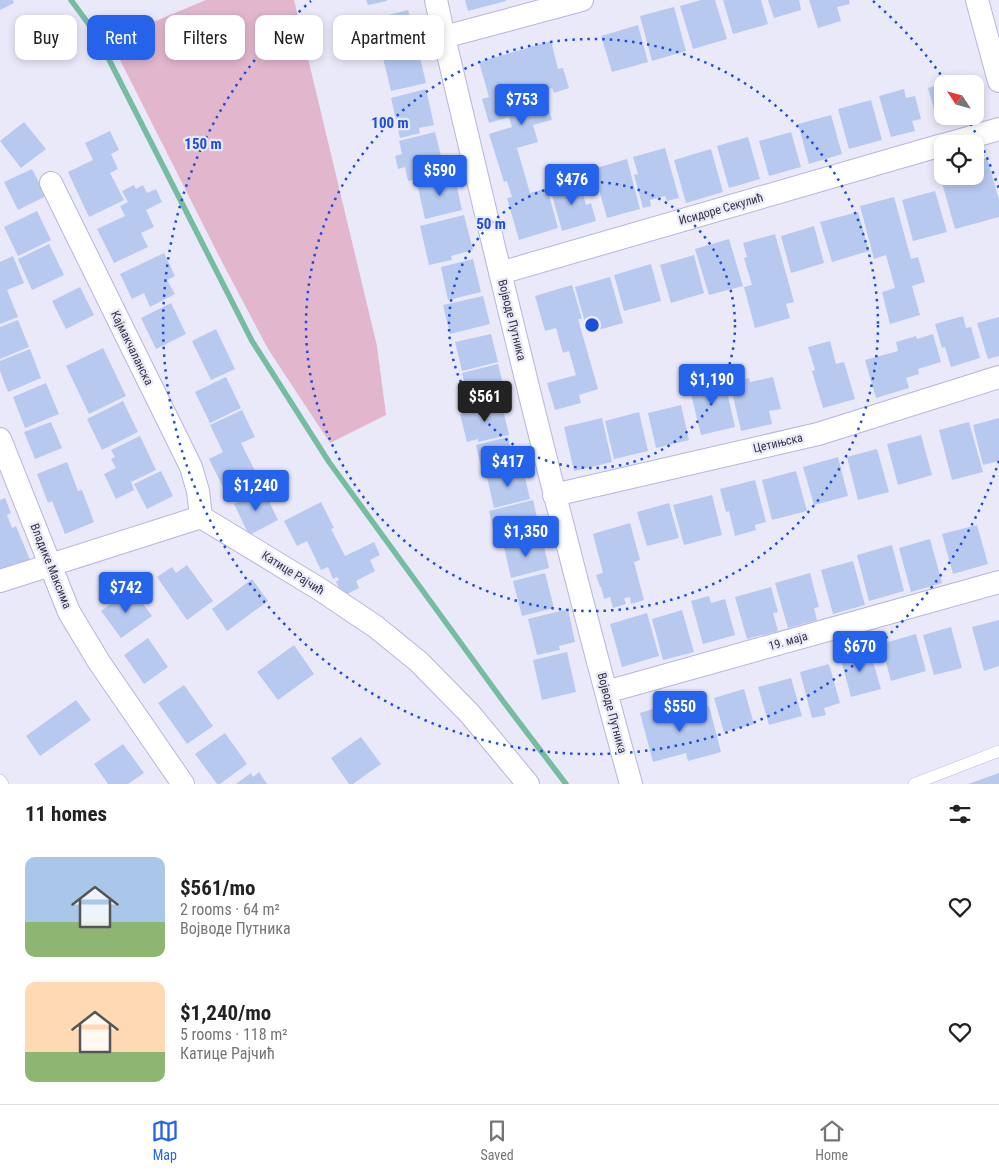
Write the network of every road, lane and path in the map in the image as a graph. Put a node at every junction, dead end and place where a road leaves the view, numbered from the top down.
1 (436, 0) edge
2 (582, 0) edge
3 (977, 0) edge
4 (439, 15) edge
5 (444, 37) joint
6 (999, 81) edge
7 (999, 129) edge
8 (978, 135) edge
9 (934, 147) edge
10 (51, 183) dead end
11 (500, 272) junction
12 (999, 377) edge
13 (0, 439) edge
14 (554, 495) junction
15 (201, 517) junction
16 (50, 565) junction
17 (0, 581) edge
18 (999, 582) edge
19 (606, 692) junction
20 (999, 751) edge
21 (0, 780) edge
22 (3, 784) edge
23 (183, 784) edge
24 (528, 784) edge
25 (631, 784) edge
26 (914, 784) edge

1 - 4 street, Војводе Путника
2 - 5 street
3 - 6 street
5 - 11 street, Војводе Путника
7 - 8 street
9 - 11 street, Исидоре Секулић
10 - 15 street, Кајмакчаланска
11 - 14 street, Војводе Путника
12 - 14 street, Цетињска
13 - 16 street, Владике Максима
14 - 19 street, Војводе Путника
15 - 16 street
15 - 24 street, Катице Рајчић
16 - 17 street
16 - 23 street, Владике Максима
18 - 19 street, 19. маја
19 - 25 street, Војводе Путника
20 - 26 lane
21 - 22 lane

